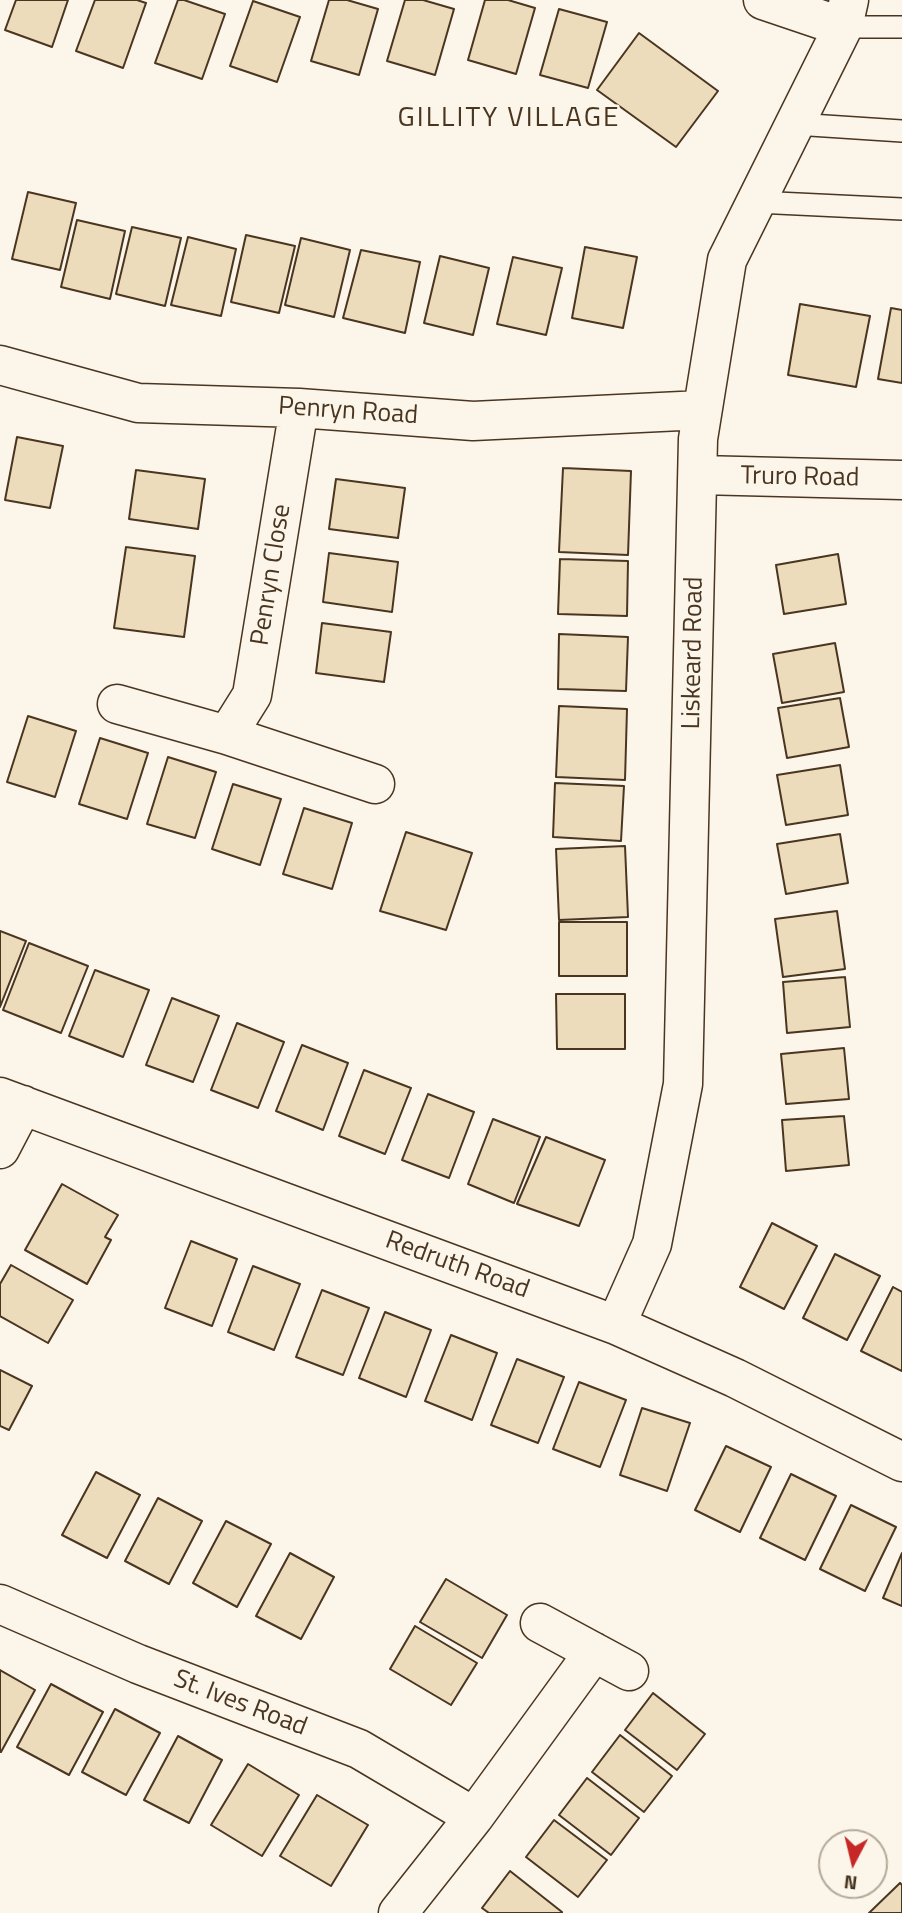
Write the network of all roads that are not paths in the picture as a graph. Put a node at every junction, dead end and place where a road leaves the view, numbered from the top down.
1 (764, 0) edge
2 (846, 13) edge
3 (902, 27) edge
4 (795, 124) junction
5 (902, 131) edge
6 (757, 202) junction
7 (902, 209) edge
8 (0, 365) edge
9 (299, 408) junction
10 (702, 410) junction
11 (699, 475) junction
12 (902, 480) edge
13 (117, 704) dead end
14 (227, 735) junction
15 (375, 784) dead end
16 (11, 1101) edge
17 (0, 1149) edge
18 (616, 1325) junction
19 (902, 1462) edge
20 (0, 1604) edge
21 (540, 1623) dead end
22 (594, 1653) junction
23 (629, 1671) dead end
24 (474, 1817) junction
25 (398, 1913) edge

1 - 2 street
2 - 3 lane
2 - 4 street, Liskeard Road
4 - 5 lane
4 - 6 street, Liskeard Road
6 - 7 lane
6 - 10 street, Liskeard Road
8 - 9 street, Penryn Road
9 - 10 street, Penryn Road
9 - 14 street, Penryn Close
10 - 11 street, Liskeard Road
11 - 12 street, Truro Road
11 - 18 street, Liskeard Road
13 - 14 street
14 - 15 street
16 - 17 street
16 - 18 street, Redruth Road
18 - 19 street, Redruth Road
20 - 24 street, St. Ives Road
21 - 22 street
22 - 23 street
22 - 24 street
24 - 25 street

